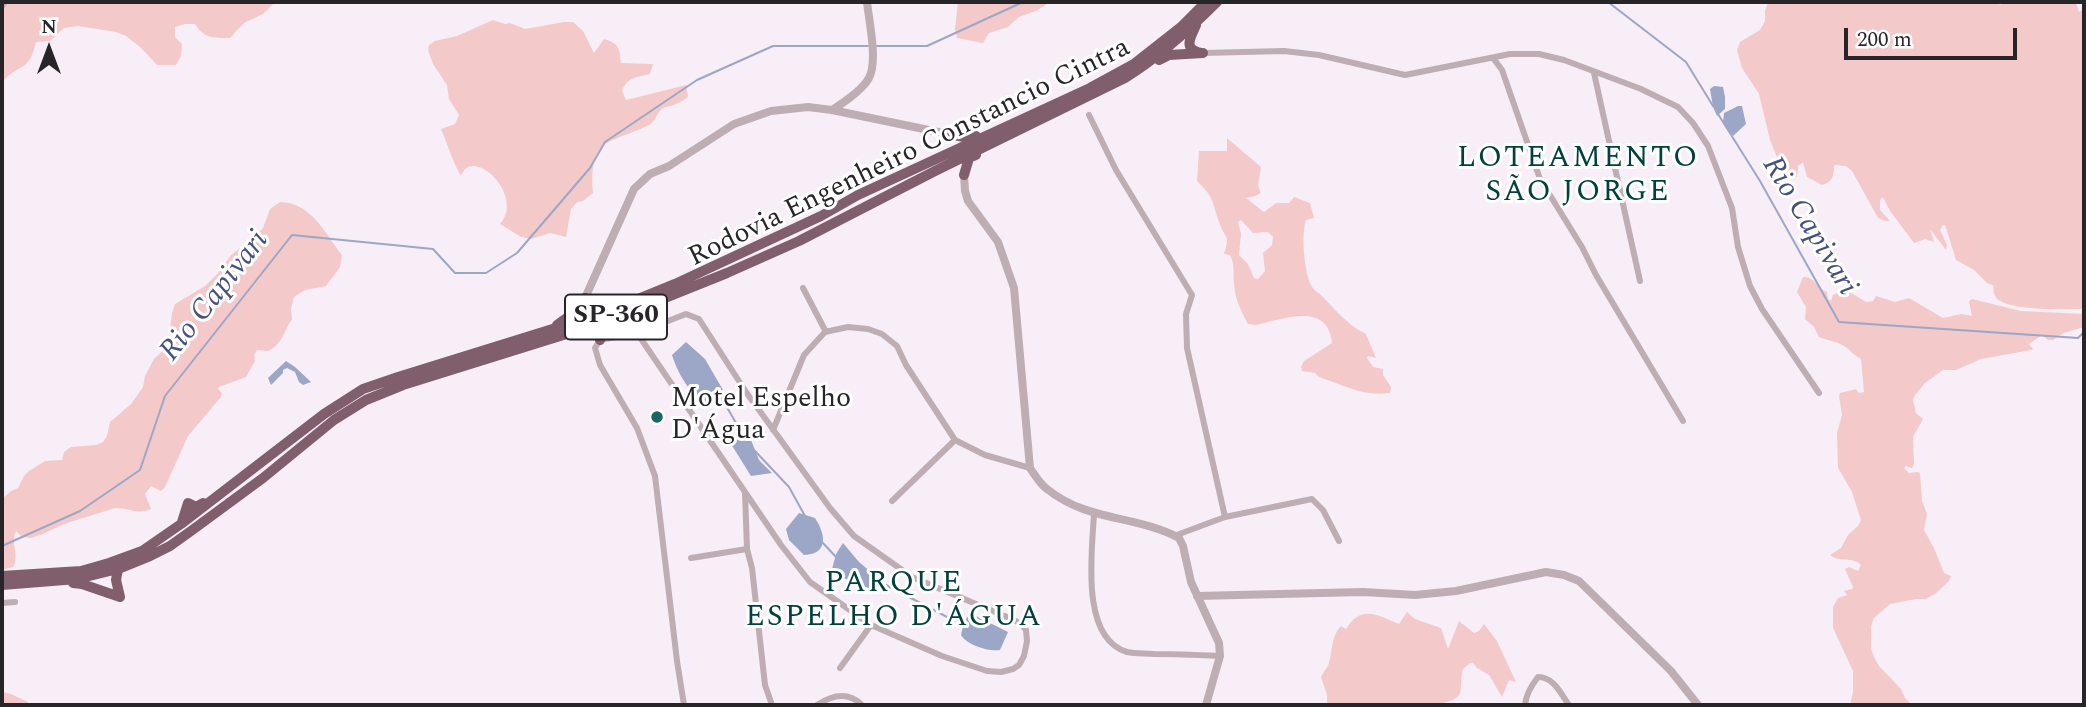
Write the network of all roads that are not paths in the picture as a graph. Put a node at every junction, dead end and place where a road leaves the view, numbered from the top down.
1 (867, 2) edge
2 (1206, 2) edge
3 (1217, 2) edge
4 (1198, 21) junction
5 (1203, 54) junction
6 (1493, 58) junction
7 (1594, 73) junction
8 (1125, 78) junction
9 (832, 110) junction
10 (1089, 115) dead end
11 (1009, 124) junction
12 (948, 135) junction
13 (1005, 137) junction
14 (933, 166) junction
15 (964, 175) junction
16 (1640, 281) dead end
17 (803, 288) dead end
18 (687, 289) junction
19 (585, 298) junction
20 (604, 313) junction
21 (547, 331) junction
22 (826, 332) junction
23 (637, 333) junction
24 (560, 337) junction
25 (600, 340) junction
26 (1819, 393) dead end
27 (1682, 422) dead end
28 (773, 430) junction
29 (955, 440) junction
30 (1030, 468) junction
31 (745, 493) junction
32 (892, 501) dead end
33 (1094, 514) junction
34 (1225, 517) junction
35 (1174, 536) junction
36 (1339, 541) dead end
37 (747, 549) junction
38 (691, 558) dead end
39 (118, 569) junction
40 (2, 576) edge
41 (42, 583) junction
42 (2, 585) edge
43 (1197, 596) junction
44 (2, 603) edge
45 (15, 603) dead end
46 (871, 625) junction
47 (1220, 656) junction
48 (840, 668) dead end
49 (684, 705) edge
50 (772, 705) edge
51 (817, 705) edge
52 (862, 705) edge
53 (1206, 705) edge
54 (1525, 705) edge
55 (1569, 705) edge
56 (1698, 705) edge

1 - 9 street
2 - 11 highway, Rodovia Engenheiro Constancio Cintra / SP-360
3 - 4 highway, Rodovia Engenheiro Constancio Cintra / SP-360
4 - 5 highway
4 - 8 highway, Rodovia Engenheiro Constancio Cintra / SP-360
5 - 6 street
5 - 8 highway
6 - 7 street
6 - 27 street
7 - 16 street
7 - 26 street
8 - 13 highway, Rodovia Engenheiro Constancio Cintra / SP-360
9 - 12 street
9 - 19 street
10 - 34 street
11 - 12 highway
11 - 14 highway, Rodovia Engenheiro Constancio Cintra / SP-360
12 - 14 highway
13 - 14 highway, Rodovia Engenheiro Constancio Cintra / SP-360
13 - 15 highway
14 - 15 highway
14 - 18 highway, Rodovia Engenheiro Constancio Cintra / SP-360
14 - 20 highway, Rodovia Engenheiro Constancio Cintra / SP-360
15 - 30 street
17 - 22 street
18 - 24 highway, Rodovia Engenheiro Constancio Cintra / SP-360
18 - 25 highway
19 - 20 highway
19 - 21 highway
20 - 21 highway, Rodovia Engenheiro Constancio Cintra / SP-360
21 - 40 highway, Rodovia Engenheiro Constancio Cintra / SP-360
22 - 28 street
22 - 29 street
23 - 25 street
23 - 28 street
23 - 31 street
24 - 25 highway
24 - 39 highway, Rodovia Engenheiro Constancio Cintra / SP-360
25 - 49 street
28 - 46 street
29 - 30 street
29 - 32 street
30 - 33 street
31 - 37 street
31 - 46 street
33 - 35 street
33 - 47 street
34 - 35 street
34 - 36 street
35 - 43 street
37 - 38 street
37 - 50 street
39 - 41 highway, Rodovia Engenheiro Constancio Cintra / SP-360
39 - 41 highway
41 - 42 highway, Rodovia Engenheiro Constancio Cintra / SP-360
43 - 47 street
43 - 56 street
44 - 45 street
46 - 48 street
47 - 53 street
51 - 52 street
54 - 55 street

